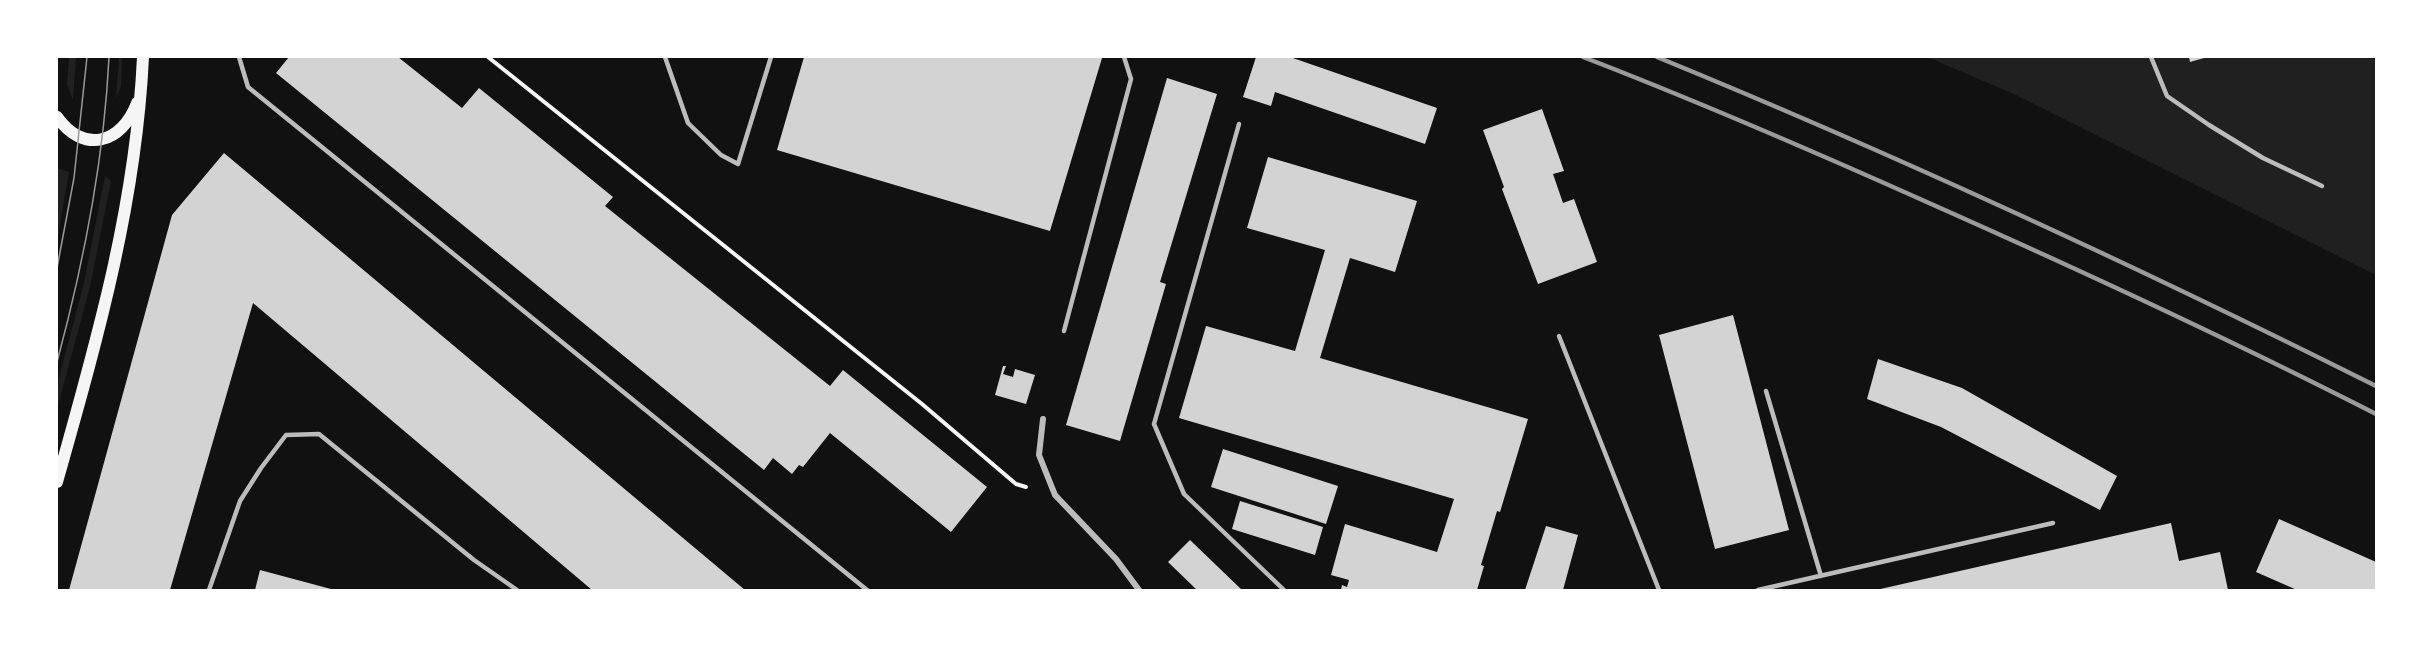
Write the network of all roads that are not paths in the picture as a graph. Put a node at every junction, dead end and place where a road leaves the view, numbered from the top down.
1 (143, 57) edge
2 (239, 57) edge
3 (665, 57) edge
4 (771, 57) edge
5 (1124, 57) edge
6 (2151, 57) edge
7 (141, 86) junction
8 (57, 117) edge
9 (1239, 124) dead end
10 (2322, 186) dead end
11 (1064, 331) dead end
12 (1559, 336) dead end
13 (1766, 391) dead end
14 (1044, 419) dead end
15 (57, 482) edge
16 (2054, 523) dead end
17 (1821, 576) junction
18 (209, 590) edge
19 (518, 590) edge
20 (867, 590) edge
21 (1139, 590) edge
22 (1284, 590) edge
23 (1659, 590) edge
24 (1758, 590) edge

1 - 7 main road
2 - 20 lane
3 - 4 lane
5 - 11 lane
6 - 10 lane
7 - 8 main road
7 - 15 main road
9 - 22 lane
12 - 23 lane
13 - 17 lane
14 - 21 street
16 - 17 lane
17 - 24 lane
18 - 19 lane

